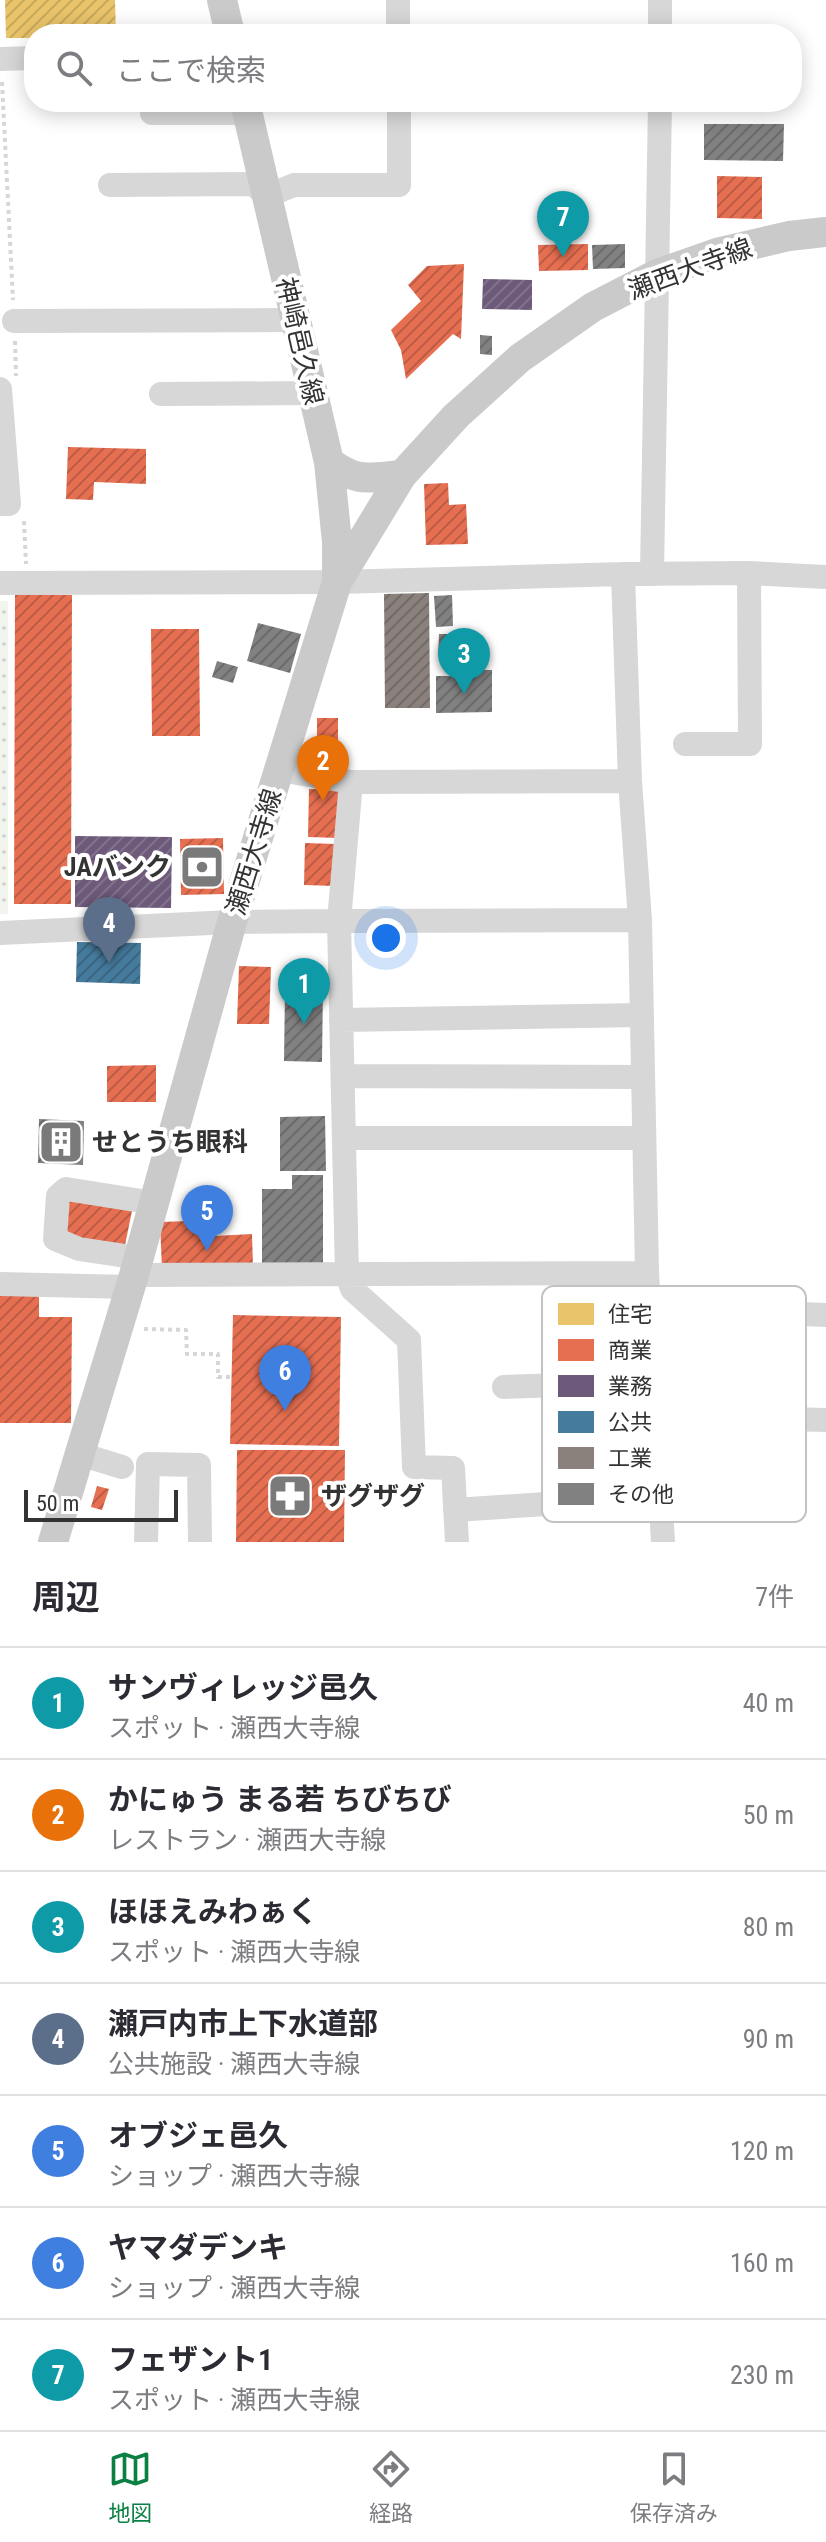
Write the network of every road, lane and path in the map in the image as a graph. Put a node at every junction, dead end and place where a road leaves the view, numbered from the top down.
1 (222, 0) edge
2 (398, 0) edge
3 (660, 0) edge
4 (228, 24) edge
5 (398, 24) edge
6 (660, 24) edge
7 (24, 58) edge
8 (0, 59) edge
9 (168, 112) edge
10 (247, 112) edge
11 (399, 112) edge
12 (660, 112) edge
13 (152, 113) dead end
14 (110, 185) dead end
15 (267, 196) junction
16 (826, 232) edge
17 (657, 274) junction
18 (295, 320) junction
19 (14, 321) dead end
20 (0, 389) edge
21 (313, 393) junction
22 (161, 394) dead end
23 (329, 462) junction
24 (402, 475) junction
25 (0, 504) edge
26 (335, 523) junction
27 (373, 523) junction
28 (749, 573) junction
29 (623, 574) junction
30 (652, 574) junction
31 (826, 577) edge
32 (337, 582) junction
33 (0, 583) edge
34 (685, 744) dead end
35 (279, 770) junction
36 (630, 781) junction
37 (351, 782) junction
38 (640, 920) junction
39 (333, 921) junction
40 (231, 929) junction
41 (0, 933) edge
42 (642, 1015) junction
43 (341, 1020) junction
44 (343, 1076) junction
45 (643, 1077) junction
46 (344, 1138) junction
47 (644, 1138) junction
48 (154, 1203) junction
49 (135, 1273) junction
50 (647, 1273) junction
51 (347, 1275) junction
52 (0, 1284) edge
53 (648, 1286) edge
54 (806, 1314) edge
55 (826, 1315) edge
56 (118, 1329) junction
57 (232, 1377) dead end
58 (542, 1386) edge
59 (504, 1387) dead end
60 (806, 1419) edge
61 (826, 1420) edge
62 (80, 1454) junction
63 (122, 1467) dead end
64 (542, 1504) edge
65 (455, 1510) junction
66 (662, 1522) edge
67 (53, 1542) edge
68 (146, 1542) edge
69 (200, 1542) edge
70 (457, 1542) edge
71 (663, 1542) edge

1 - 4 main road
2 - 5 street
3 - 6 street
7 - 8 street
9 - 13 street
10 - 15 main road, 神崎邑久線
11 - 15 street
12 - 17 street
14 - 15 street
15 - 18 main road, 神崎邑久線
16 - 17 main road, 瀬西大寺線
17 - 24 main road, 瀬西大寺線
17 - 30 street
18 - 19 street
18 - 21 main road, 神崎邑久線
20 - 25 street
21 - 22 street
21 - 23 main road, 神崎邑久線
23 - 24 main road
23 - 26 main road, 神崎邑久線
24 - 27 main road, 瀬西大寺線
26 - 27 main road
26 - 32 main road, 神崎邑久線
27 - 32 main road, 瀬西大寺線
28 - 30 street
28 - 31 street
28 - 34 street
29 - 30 street
29 - 32 street
29 - 36 street
32 - 33 street
32 - 35 main road, 瀬西大寺線
35 - 37 street
35 - 40 main road, 瀬西大寺線
36 - 37 street
36 - 38 street
37 - 39 street
38 - 39 street
38 - 42 street
39 - 40 street
39 - 43 street
40 - 41 street
40 - 48 main road, 瀬西大寺線
42 - 43 street
42 - 45 street
43 - 44 street
44 - 45 street
44 - 46 street
45 - 47 street
46 - 47 street
46 - 51 street
47 - 50 street
48 - 49 main road, 瀬西大寺線
48 - 49 street
49 - 51 street
49 - 52 street
49 - 56 main road, 瀬西大寺線
50 - 51 street
50 - 53 street
51 - 65 street
54 - 55 street
56 - 57 path
56 - 62 main road, 瀬西大寺線
58 - 59 street
60 - 61 street
62 - 63 street
62 - 67 main road, 瀬西大寺線
64 - 65 street
65 - 70 street
66 - 71 street
68 - 69 street

